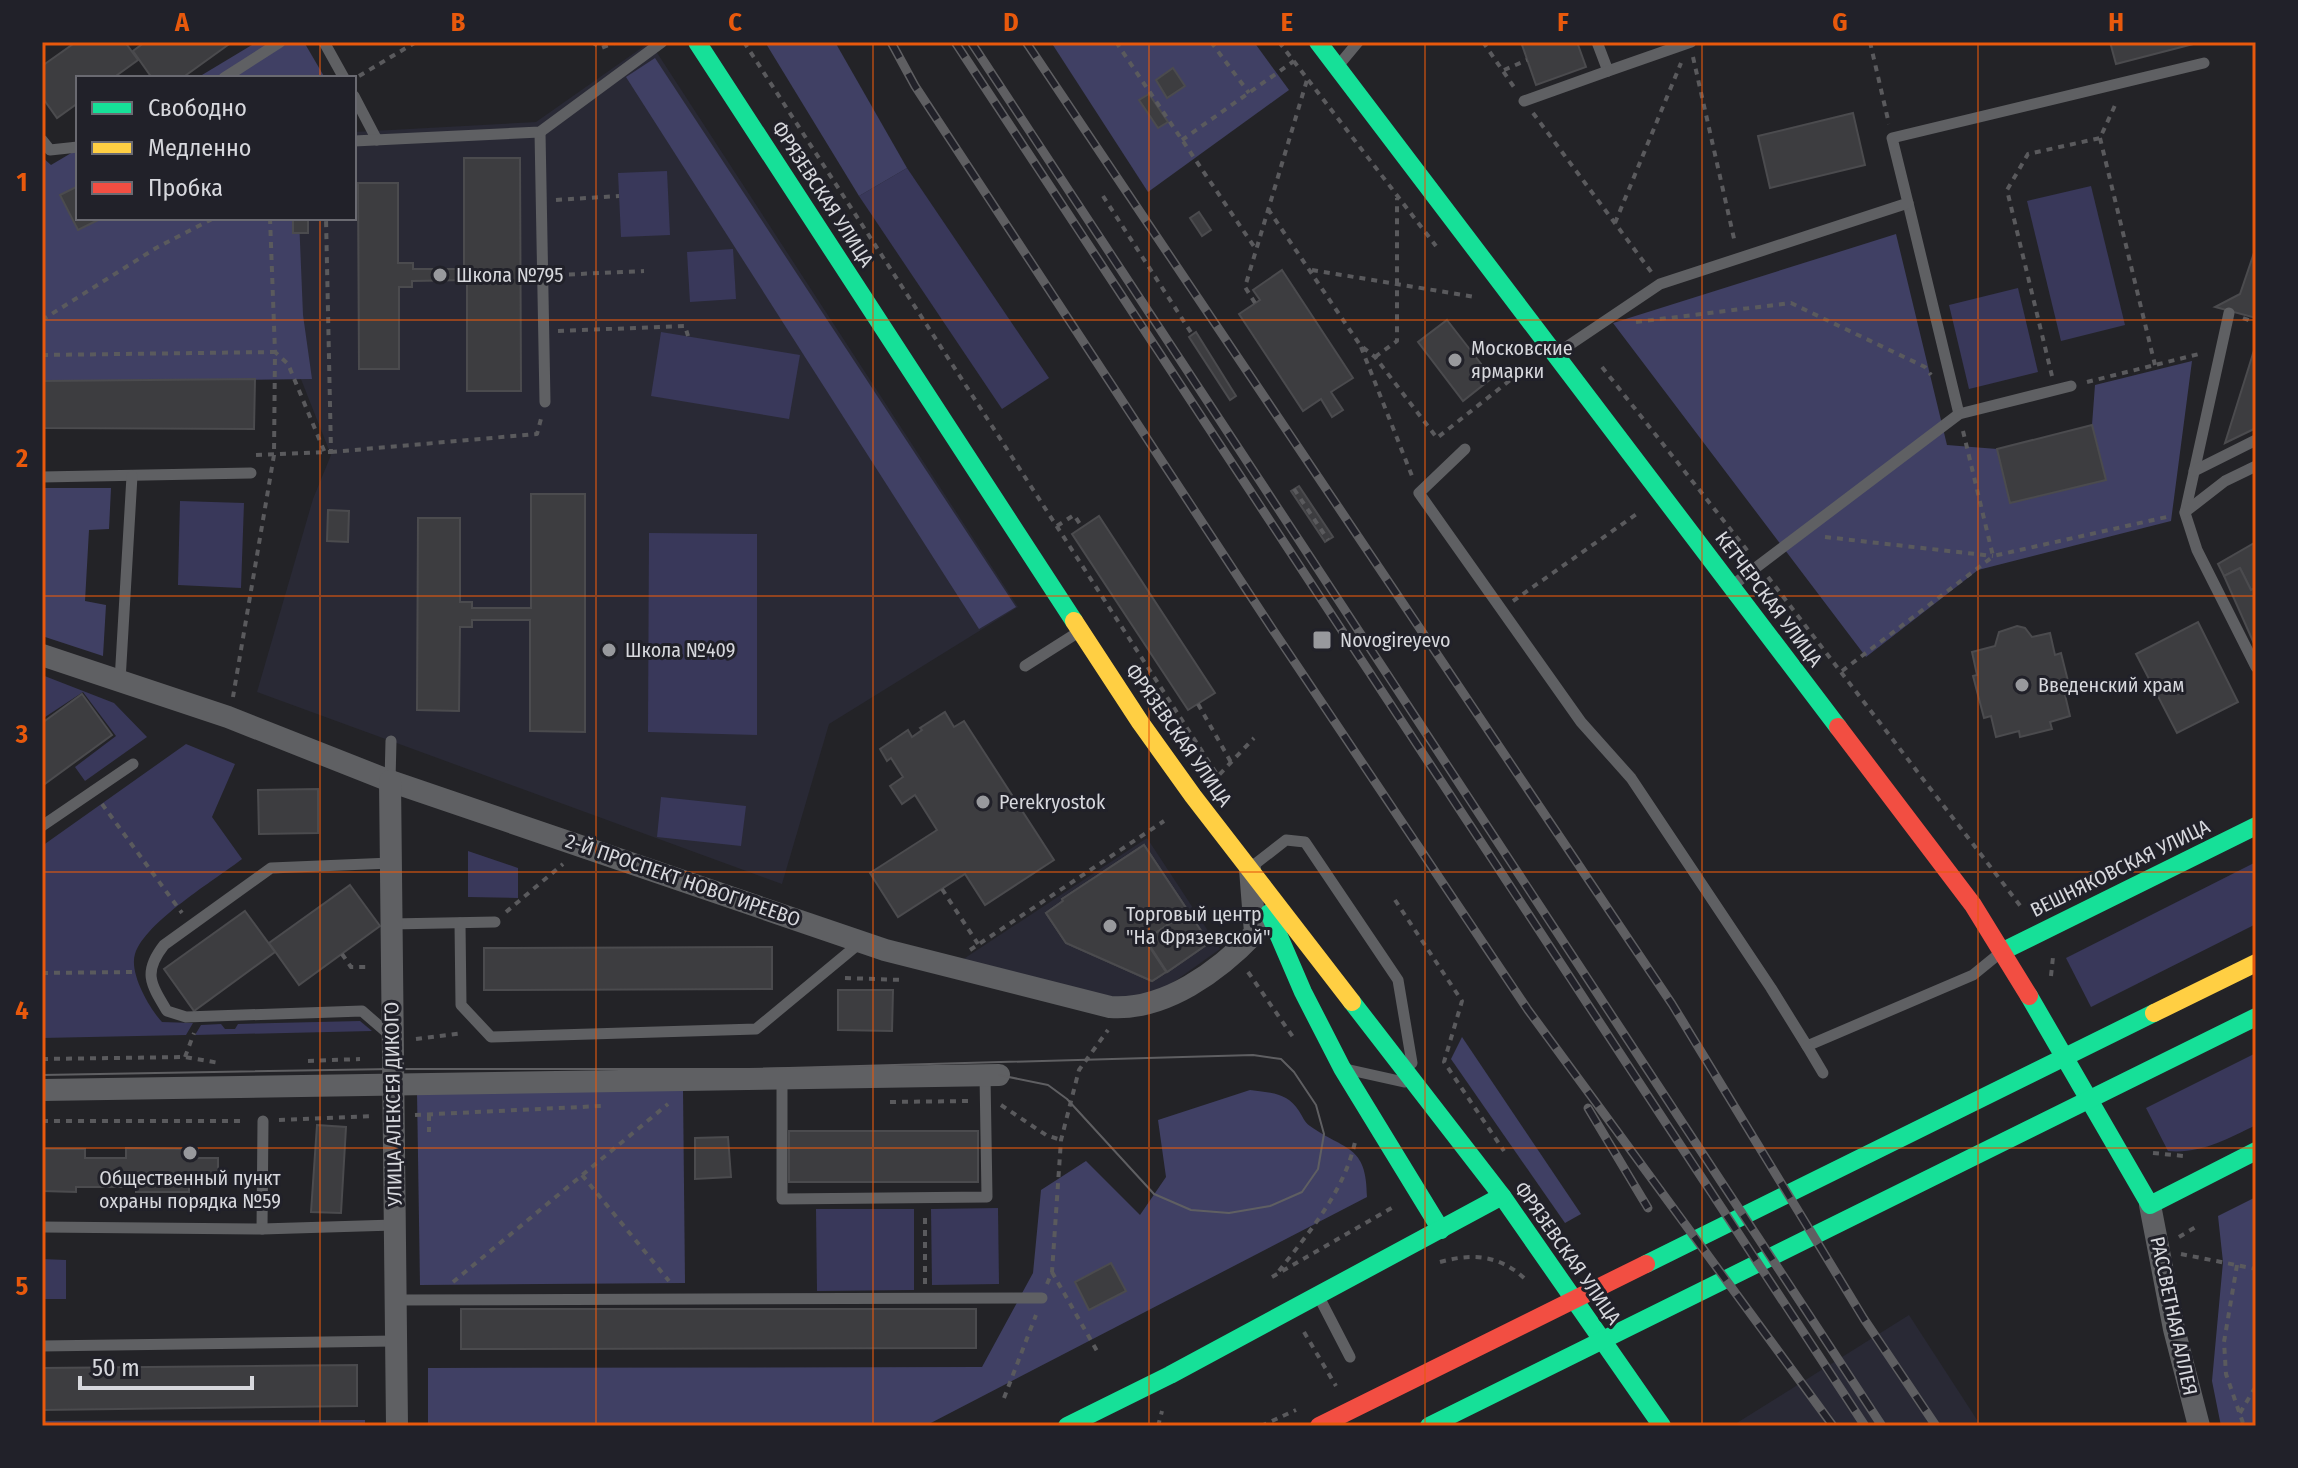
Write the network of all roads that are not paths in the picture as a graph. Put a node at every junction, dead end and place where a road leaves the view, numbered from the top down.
1 (280, 42) edge
2 (324, 42) edge
3 (662, 42) edge
4 (697, 42) edge
5 (1318, 42) edge
6 (1358, 42) edge
7 (1597, 42) edge
8 (1690, 42) edge
9 (2204, 63) dead end
10 (1337, 67) junction
11 (1608, 71) junction
12 (227, 76) edge
13 (343, 76) edge
14 (356, 100) edge
15 (1524, 101) road end
16 (540, 132) junction
17 (42, 140) edge
18 (377, 140) junction
19 (356, 141) edge
20 (76, 147) edge
21 (1908, 203) junction
22 (2229, 313) dead end
23 (1556, 355) junction
24 (2071, 386) road end
25 (545, 402) road end
26 (1959, 414) junction
27 (2256, 440) edge
28 (1465, 449) dead end
29 (2256, 466) edge
30 (2194, 471) junction
31 (251, 473) dead end
32 (132, 476) junction
33 (42, 477) edge
34 (2185, 513) junction
35 (1732, 586) junction
36 (1081, 630) junction
37 (42, 655) edge
38 (1025, 666) dead end
39 (2256, 667) edge
40 (120, 681) junction
41 (391, 741) dead end
42 (133, 764) dead end
43 (390, 781) junction
44 (42, 826) edge
45 (2256, 826) edge
46 (391, 863) junction
47 (1250, 869) junction
48 (495, 922) road end
49 (460, 923) junction
50 (391, 924) junction
51 (863, 941) junction
52 (2003, 951) junction
53 (2256, 963) edge
54 (2256, 1017) edge
55 (399, 1038) junction
56 (1807, 1046) junction
57 (1342, 1068) junction
58 (1823, 1073) dead end
59 (992, 1075) joint
60 (782, 1079) junction
61 (392, 1083) junction
62 (1415, 1084) junction
63 (42, 1090) edge
64 (263, 1121) road end
65 (2256, 1151) edge
66 (1502, 1196) junction
67 (2150, 1205) junction
68 (394, 1225) junction
69 (42, 1227) edge
70 (262, 1229) junction
71 (1441, 1230) junction
72 (1318, 1296) junction
73 (1042, 1298) road end
74 (395, 1300) junction
75 (395, 1341) junction
76 (42, 1346) edge
77 (1350, 1357) dead end
78 (1170, 1375) junction
79 (1136, 1409) dead end
80 (1326, 1422) edge
81 (397, 1426) edge
82 (1067, 1426) edge
83 (1429, 1426) edge
84 (1662, 1426) edge
85 (2199, 1426) edge

1 - 12 lane
2 - 13 lane
3 - 16 lane
4 - 36 main road, ФРЯЗЕВСКАЯ УЛИЦА
5 - 10 main road, КЕТЧЕРСКАЯ УЛИЦА
6 - 10 lane
7 - 11 lane
8 - 11 lane
9 - 21 lane
10 - 23 main road, КЕТЧЕРСКАЯ УЛИЦА
11 - 15 lane
14 - 18 lane
16 - 18 lane
16 - 25 lane
17 - 20 lane
18 - 19 lane
21 - 23 lane
21 - 26 lane
22 - 30 lane
23 - 35 main road, КЕТЧЕРСКАЯ УЛИЦА
24 - 26 lane
26 - 35 lane
27 - 30 lane
28 - 56 lane
29 - 34 lane
30 - 34 lane
31 - 32 lane
32 - 33 lane
32 - 40 lane
34 - 39 lane
35 - 52 main road, КЕТЧЕРСКАЯ УЛИЦА
36 - 38 lane
36 - 47 main road, ФРЯЗЕВСКАЯ УЛИЦА
37 - 40 street, 2-Й ПРОСПЕКТ НОВОГИРЕЕВО
40 - 43 street, 2-Й ПРОСПЕКТ НОВОГИРЕЕВО
41 - 43 lane
42 - 44 lane
43 - 46 street, УЛИЦА АЛЕКСЕЯ ДИКОГО
43 - 51 street, 2-Й ПРОСПЕКТ НОВОГИРЕЕВО
45 - 52 main road, ВЕШНЯКОВСКАЯ УЛИЦА
46 - 50 street, УЛИЦА АЛЕКСЕЯ ДИКОГО
46 - 55 lane
47 - 51 street, 2-Й ПРОСПЕКТ НОВОГИРЕЕВО
47 - 57 main road
47 - 62 main road, ФРЯЗЕВСКАЯ УЛИЦА
47 - 62 lane
48 - 49 lane
49 - 50 lane
49 - 51 lane
50 - 55 street, УЛИЦА АЛЕКСЕЯ ДИКОГО
52 - 56 lane
52 - 67 main road, КЕТЧЕРСКАЯ УЛИЦА
53 - 80 main road
54 - 83 main road
55 - 61 street, УЛИЦА АЛЕКСЕЯ ДИКОГО
56 - 58 lane
57 - 62 lane
57 - 71 main road
59 - 60 street
59 - 60 lane
60 - 61 street
61 - 63 street
61 - 68 street, УЛИЦА АЛЕКСЕЯ ДИКОГО
62 - 66 main road, ФРЯЗЕВСКАЯ УЛИЦА
64 - 70 lane
65 - 67 main road
66 - 71 main road
66 - 84 main road, ФРЯЗЕВСКАЯ УЛИЦА
67 - 85 street, РАССВЕТНАЯ АЛЛЕЯ
68 - 70 lane
68 - 74 street, УЛИЦА АЛЕКСЕЯ ДИКОГО
69 - 70 lane
71 - 72 main road
72 - 77 lane
72 - 78 main road
73 - 74 lane
74 - 75 street, УЛИЦА АЛЕКСЕЯ ДИКОГО
75 - 76 lane
75 - 81 street, УЛИЦА АЛЕКСЕЯ ДИКОГО
78 - 79 main road
78 - 82 main road

